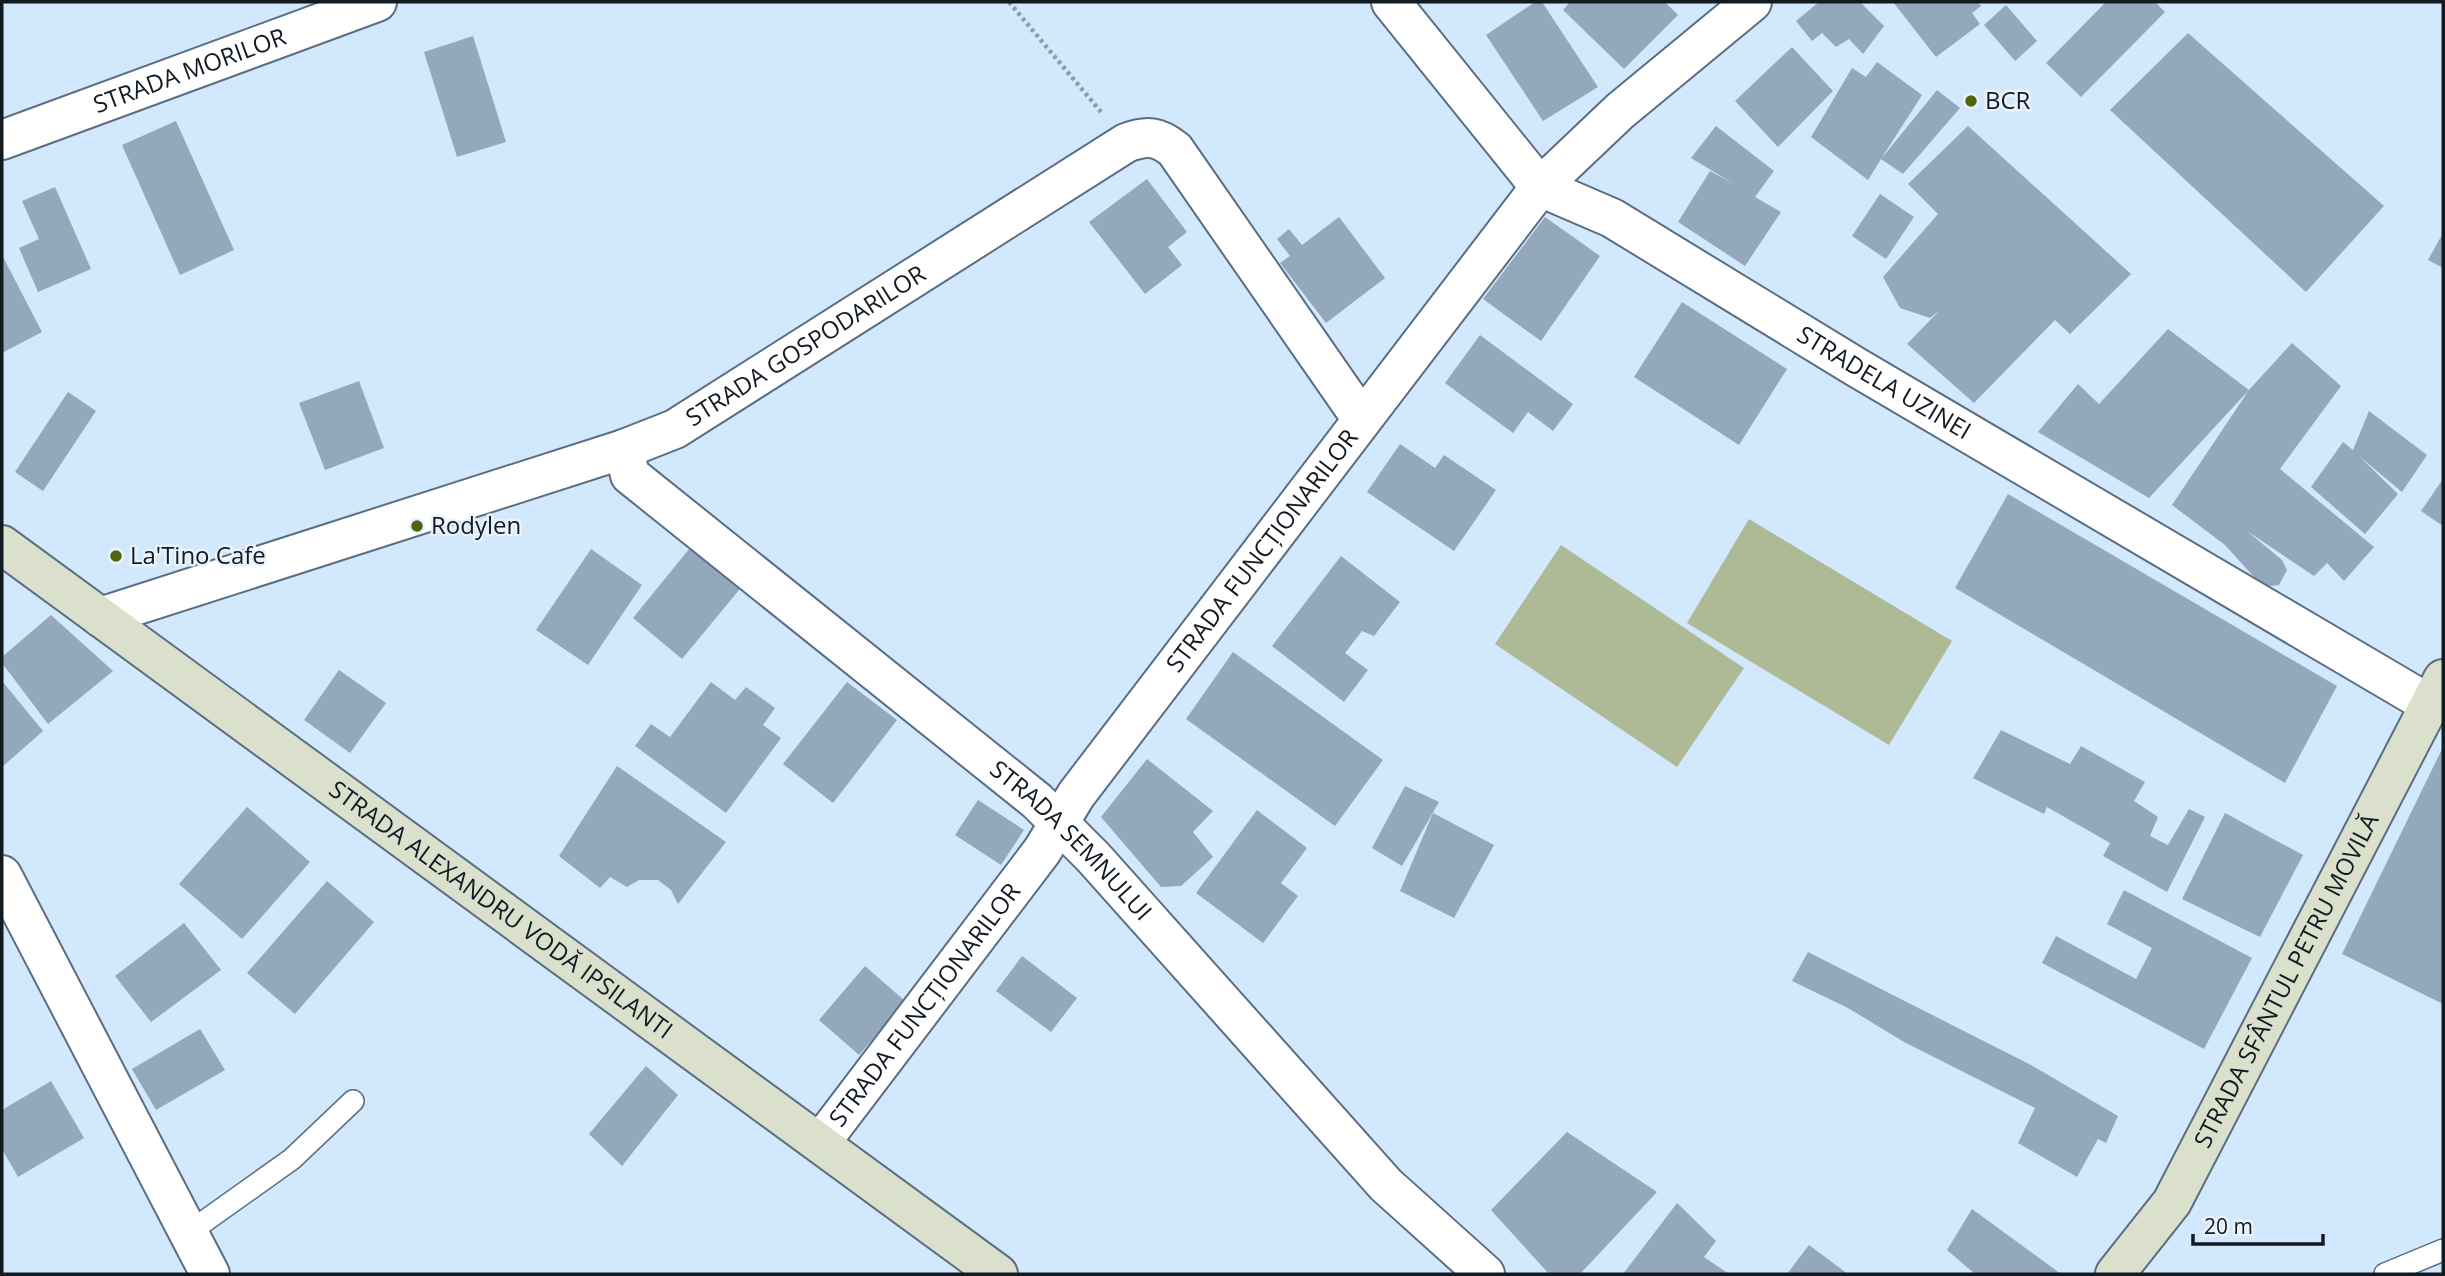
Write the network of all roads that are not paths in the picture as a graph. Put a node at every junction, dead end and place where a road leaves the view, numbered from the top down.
1 (377, 2) edge
2 (1391, 2) edge
3 (1752, 2) edge
4 (2, 140) edge
5 (1540, 187) junction
6 (1362, 418) junction
7 (624, 449) junction
8 (2, 545) edge
9 (100, 617) junction
10 (2436, 692) edge
11 (1060, 824) junction
12 (2, 875) edge
13 (353, 1101) dead end
14 (821, 1142) junction
15 (188, 1233) junction
16 (2443, 1250) edge
17 (210, 1274) edge
18 (998, 1274) edge
19 (1485, 1274) edge
20 (2116, 1274) edge
21 (2385, 1274) edge

1 - 4 street, STRADA MORILOR
2 - 5 street, STRADELA UZINEI
3 - 5 street, STRADA FUNCȚIONARILOR
5 - 6 street, STRADA FUNCȚIONARILOR
5 - 10 street, STRADELA UZINEI
6 - 7 street, STRADA GOSPODARILOR
6 - 11 street, STRADA FUNCȚIONARILOR
7 - 9 street, STRADA GOSPODARILOR
7 - 11 street, STRADA SEMNULUI
8 - 9 street, STRADA ALEXANDRU VODĂ IPSILANTI
9 - 14 street, STRADA ALEXANDRU VODĂ IPSILANTI
10 - 20 street, STRADA SFÂNTUL PETRU MOVILĂ
11 - 14 street, STRADA FUNCȚIONARILOR
11 - 19 street, STRADA SEMNULUI
12 - 15 street
13 - 15 lane
14 - 18 street, STRADA ALEXANDRU VODĂ IPSILANTI
15 - 17 street
16 - 21 lane

